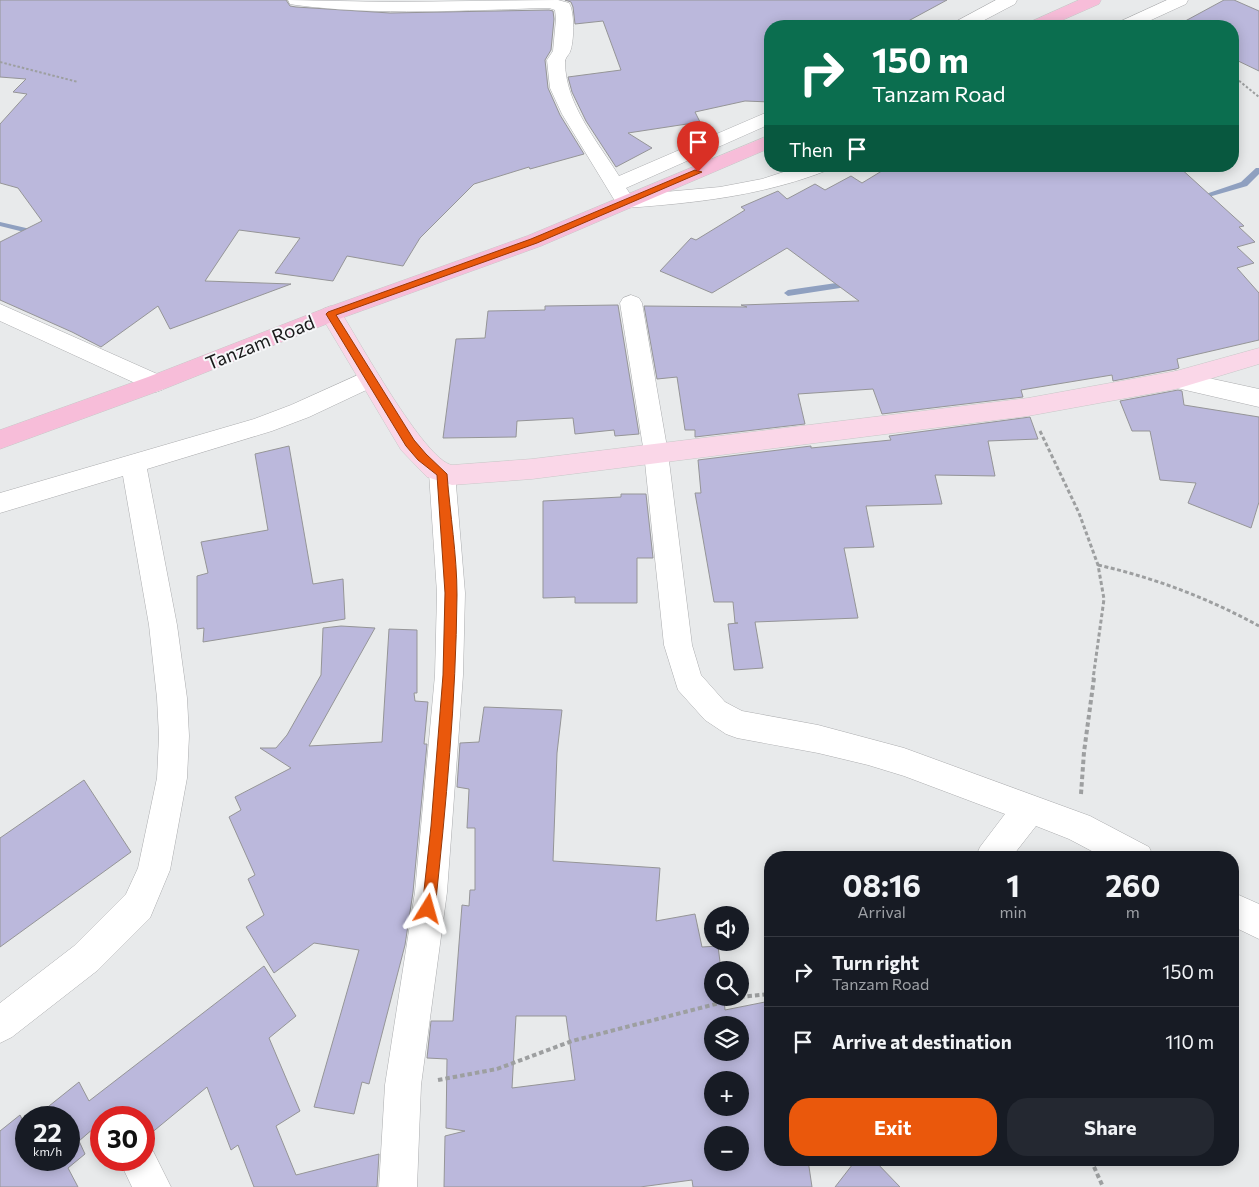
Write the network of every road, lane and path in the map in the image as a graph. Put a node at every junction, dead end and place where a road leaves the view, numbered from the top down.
1 (296, 0) edge
2 (1009, 0) edge
3 (1093, 0) edge
4 (1180, 0) edge
5 (972, 20) edge
6 (1049, 20) edge
7 (1138, 20) edge
8 (0, 62) edge
9 (1239, 81) edge
10 (78, 82) dead end
11 (1259, 97) edge
12 (764, 120) edge
13 (764, 143) edge
14 (805, 172) edge
15 (620, 194) junction
16 (631, 303) dead end
17 (0, 312) edge
18 (331, 314) junction
19 (1259, 356) edge
20 (370, 379) junction
21 (1176, 380) junction
22 (156, 383) junction
23 (1259, 398) edge
24 (1028, 407) junction
25 (0, 440) edge
26 (656, 453) junction
27 (134, 463) junction
28 (442, 474) junction
29 (0, 503) edge
30 (1098, 565) junction
31 (1259, 626) edge
32 (1030, 808) junction
33 (1079, 827) junction
34 (996, 851) edge
35 (1125, 851) edge
36 (1239, 912) edge
37 (1259, 922) edge
38 (764, 995) edge
39 (749, 996) edge
40 (705, 1006) edge
41 (0, 1025) edge
42 (403, 1085) junction
43 (1094, 1166) edge
44 (398, 1187) edge
45 (1103, 1187) edge

1 - 15 street
2 - 5 street
3 - 6 highway
4 - 7 street
8 - 10 path
9 - 11 path
12 - 15 street
13 - 15 highway, Tanzam Road
14 - 15 street
15 - 18 highway, Tanzam Road
16 - 26 street
17 - 22 street
18 - 20 main road
18 - 22 highway, Tanzam Road
19 - 21 main road
20 - 27 street
20 - 28 main road
21 - 23 street
21 - 24 main road
22 - 25 highway, Tanzam Road
24 - 26 main road
24 - 30 path
26 - 28 main road
26 - 32 street
27 - 29 street
27 - 41 street
28 - 42 street
30 - 31 path
30 - 33 path
32 - 33 street
32 - 34 street
33 - 35 street
36 - 37 street
38 - 39 path
40 - 42 path
42 - 44 street
43 - 45 path

